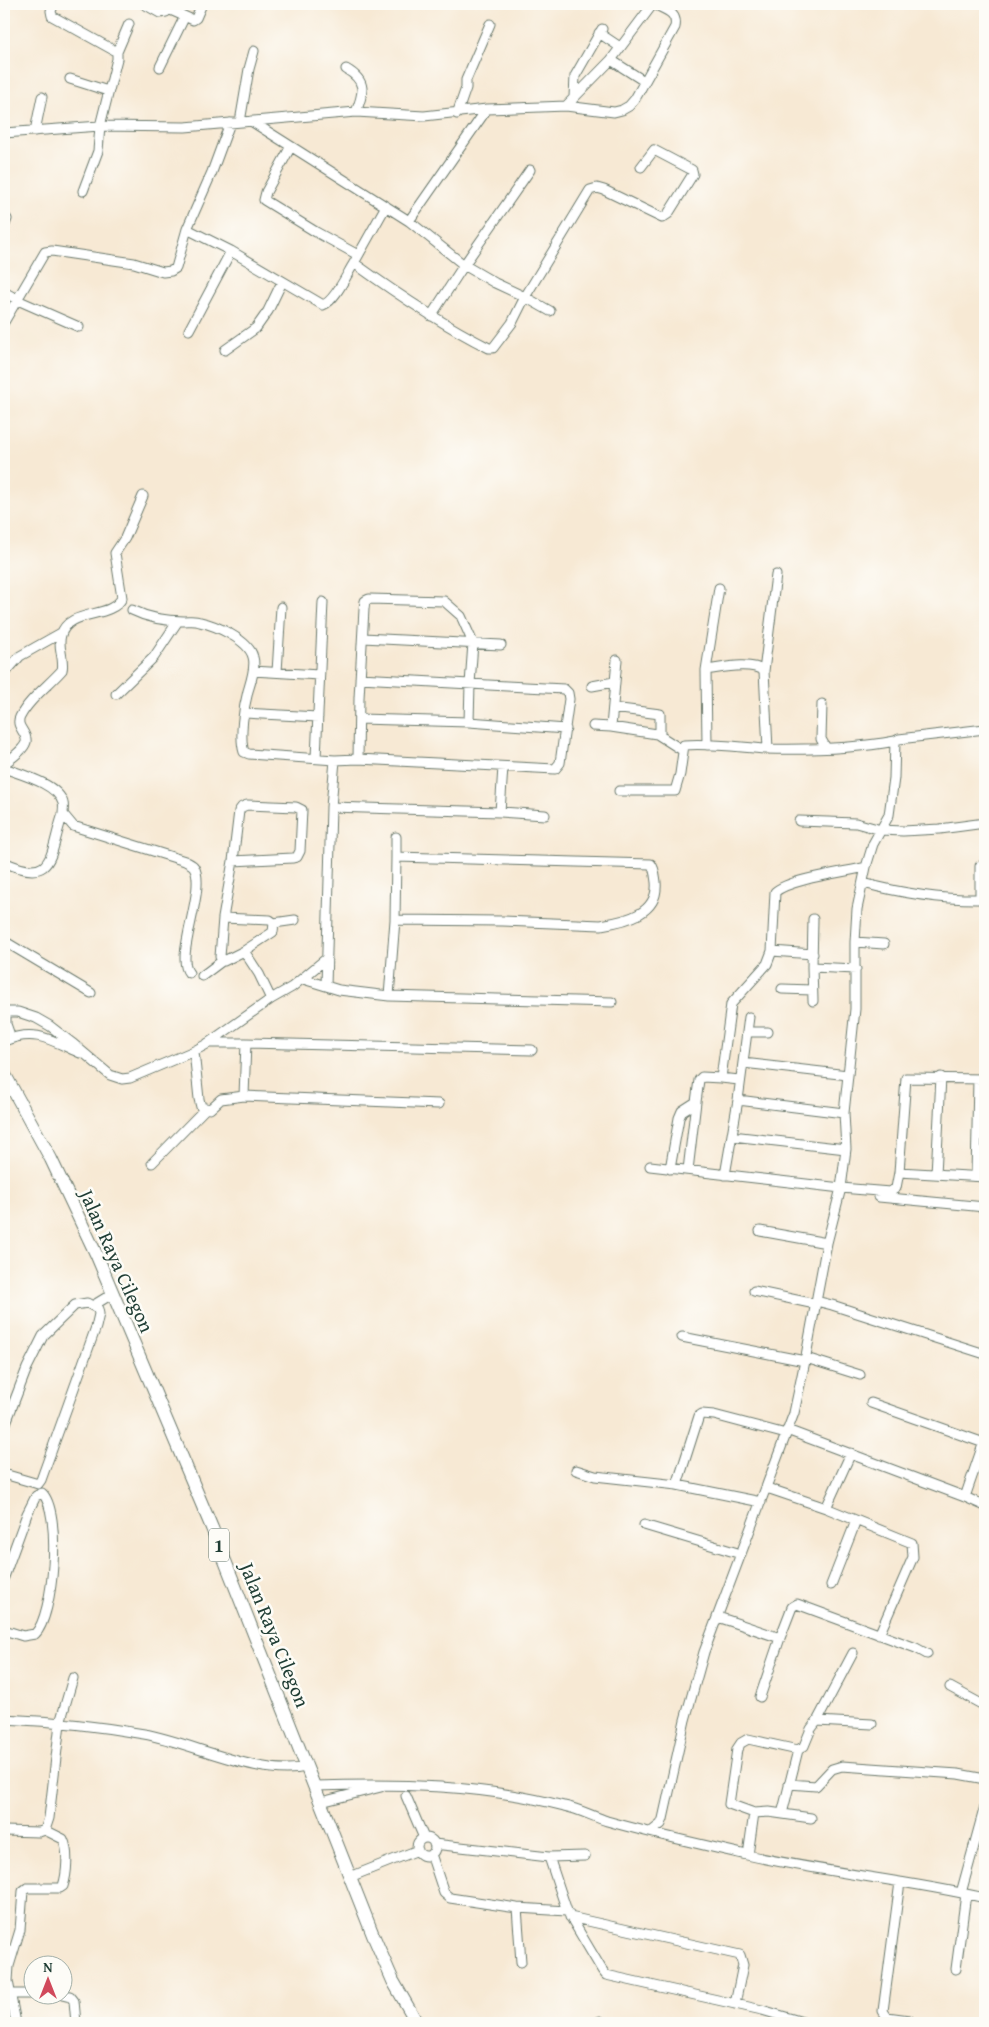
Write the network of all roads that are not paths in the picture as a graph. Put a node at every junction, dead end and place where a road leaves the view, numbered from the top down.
1 (54, 4) edge
2 (144, 4) edge
3 (202, 4) edge
4 (653, 4) edge
5 (169, 7) edge
6 (184, 18) junction
7 (130, 24) dead end
8 (490, 24) dead end
9 (620, 47) junction
10 (254, 51) dead end
11 (117, 52) junction
12 (611, 60) junction
13 (160, 67) dead end
14 (346, 69) dead end
15 (70, 79) dead end
16 (644, 81) junction
17 (108, 91) junction
18 (42, 97) dead end
19 (574, 97) junction
20 (566, 106) junction
21 (487, 109) junction
22 (356, 112) junction
23 (457, 114) junction
24 (251, 121) junction
25 (240, 122) junction
26 (230, 123) junction
27 (100, 126) junction
28 (35, 131) junction
29 (4, 133) edge
30 (290, 148) junction
31 (641, 167) dead end
32 (530, 170) dead end
33 (83, 191) dead end
34 (386, 206) junction
35 (409, 221) junction
36 (187, 228) junction
37 (231, 251) junction
38 (356, 259) junction
39 (464, 265) junction
40 (282, 282) junction
41 (4, 292) edge
42 (525, 297) junction
43 (17, 299) junction
44 (550, 311) dead end
45 (431, 316) junction
46 (4, 322) edge
47 (79, 326) dead end
48 (189, 330) dead end
49 (225, 350) dead end
50 (143, 496) dead end
51 (776, 575) dead end
52 (719, 588) dead end
53 (322, 602) dead end
54 (281, 607) dead end
55 (132, 610) dead end
56 (178, 621) junction
57 (61, 633) junction
58 (363, 638) junction
59 (473, 644) junction
60 (501, 645) dead end
61 (617, 660) dead end
62 (706, 670) junction
63 (764, 670) junction
64 (253, 671) junction
65 (277, 672) junction
66 (4, 674) edge
67 (319, 675) junction
68 (360, 678) junction
69 (614, 682) junction
70 (470, 684) junction
71 (592, 686) dead end
72 (116, 694) dead end
73 (822, 704) dead end
74 (613, 708) junction
75 (244, 713) junction
76 (318, 717) junction
77 (359, 719) junction
78 (469, 722) junction
79 (593, 726) dead end
80 (612, 727) junction
81 (566, 729) junction
82 (985, 729) edge
83 (660, 735) junction
84 (895, 741) junction
85 (707, 746) junction
86 (826, 748) junction
87 (768, 749) junction
88 (682, 750) junction
89 (316, 758) junction
90 (358, 759) junction
91 (335, 760) junction
92 (4, 766) edge
93 (503, 767) junction
94 (619, 791) dead end
95 (331, 807) junction
96 (500, 812) junction
97 (63, 814) junction
98 (544, 815) dead end
99 (799, 821) dead end
100 (985, 823) edge
101 (881, 830) junction
102 (396, 837) dead end
103 (396, 858) junction
104 (233, 861) junction
105 (4, 862) edge
106 (980, 866) dead end
107 (866, 867) junction
108 (862, 883) junction
109 (983, 899) edge
110 (223, 918) junction
111 (813, 919) dead end
112 (295, 920) dead end
113 (395, 920) junction
114 (274, 923) junction
115 (4, 940) edge
116 (855, 942) junction
117 (884, 944) dead end
118 (244, 951) junction
119 (772, 951) junction
120 (813, 954) junction
121 (327, 958) junction
122 (222, 961) junction
123 (812, 967) junction
124 (856, 969) junction
125 (189, 972) dead end
126 (202, 976) dead end
127 (303, 979) junction
128 (326, 986) junction
129 (782, 990) dead end
130 (812, 990) junction
131 (91, 993) dead end
132 (390, 996) junction
133 (271, 999) junction
134 (812, 1001) dead end
135 (612, 1002) dead end
136 (5, 1012) edge
137 (749, 1017) dead end
138 (748, 1032) junction
139 (768, 1032) dead end
140 (7, 1040) edge
141 (246, 1043) junction
142 (207, 1044) junction
143 (532, 1050) dead end
144 (194, 1051) junction
145 (86, 1057) junction
146 (743, 1063) junction
147 (4, 1073) edge
148 (848, 1075) junction
149 (941, 1077) junction
150 (721, 1078) junction
151 (740, 1080) junction
152 (982, 1080) edge
153 (244, 1096) junction
154 (738, 1100) junction
155 (696, 1102) junction
156 (439, 1104) dead end
157 (205, 1108) junction
158 (844, 1113) junction
159 (732, 1136) junction
160 (846, 1149) junction
161 (152, 1163) dead end
162 (650, 1166) dead end
163 (670, 1169) junction
164 (688, 1170) junction
165 (899, 1172) junction
166 (936, 1174) junction
167 (725, 1175) junction
168 (976, 1176) junction
169 (985, 1176) edge
170 (840, 1191) junction
171 (985, 1207) edge
172 (760, 1231) dead end
173 (827, 1242) junction
174 (754, 1291) dead end
175 (112, 1294) junction
176 (815, 1303) junction
177 (94, 1305) junction
178 (682, 1337) dead end
179 (985, 1354) edge
180 (806, 1359) junction
181 (860, 1374) dead end
182 (871, 1402) dead end
183 (4, 1428) edge
184 (787, 1432) junction
185 (985, 1441) edge
186 (850, 1453) junction
187 (576, 1470) dead end
188 (4, 1474) edge
189 (38, 1484) junction
190 (676, 1485) junction
191 (767, 1488) junction
192 (36, 1496) junction
193 (965, 1497) junction
194 (761, 1502) junction
195 (985, 1506) edge
196 (826, 1508) junction
197 (856, 1521) junction
198 (644, 1525) dead end
199 (741, 1554) junction
200 (4, 1578) edge
201 (832, 1585) dead end
202 (718, 1617) junction
203 (4, 1630) edge
204 (879, 1635) junction
205 (780, 1638) junction
206 (853, 1653) dead end
207 (927, 1654) dead end
208 (72, 1678) dead end
209 (950, 1687) dead end
210 (760, 1697) dead end
211 (985, 1706) edge
212 (4, 1719) edge
213 (817, 1721) junction
214 (60, 1723) junction
215 (872, 1724) dead end
216 (798, 1750) junction
217 (306, 1767) junction
218 (985, 1779) edge
219 (789, 1784) junction
220 (388, 1785) junction
221 (316, 1786) junction
222 (406, 1796) dead end
223 (321, 1802) junction
224 (985, 1806) edge
225 (754, 1812) junction
226 (782, 1814) junction
227 (811, 1818) dead end
228 (45, 1830) junction
229 (4, 1831) edge
230 (651, 1832) junction
231 (424, 1838) junction
232 (434, 1844) junction
233 (418, 1850) junction
234 (431, 1854) junction
235 (748, 1855) junction
236 (585, 1856) dead end
237 (549, 1857) junction
238 (350, 1877) junction
239 (900, 1882) junction
240 (964, 1893) junction
241 (985, 1898) edge
242 (517, 1908) junction
243 (569, 1914) junction
244 (521, 1962) dead end
245 (7, 1966) edge
246 (956, 1969) dead end
247 (10, 1994) junction
248 (22, 1994) edge
249 (72, 1998) edge
250 (735, 2004) junction
251 (786, 2020) edge
252 (909, 2020) dead end
253 (16, 2023) edge
254 (76, 2023) edge
255 (417, 2023) edge
256 (806, 2023) edge

1 - 11 street
2 - 5 street
3 - 6 street
4 - 9 street
4 - 16 street
5 - 6 street
6 - 13 street
7 - 11 street
8 - 23 street
9 - 12 street
9 - 19 street
10 - 25 street
11 - 17 street
12 - 16 street
12 - 19 street
14 - 22 street
15 - 17 street
16 - 20 street
17 - 27 street
18 - 28 street
19 - 20 street
20 - 21 street
21 - 23 street
21 - 35 street
22 - 23 street
22 - 24 street
24 - 25 street
24 - 30 street
25 - 26 street
26 - 27 street
26 - 36 street
27 - 28 street
27 - 33 street
28 - 29 street
30 - 34 street
30 - 38 street
31 - 42 street
32 - 39 street
34 - 35 street
34 - 38 street
35 - 39 street
36 - 37 street
36 - 43 street
37 - 40 street
37 - 48 street
38 - 40 street
38 - 45 street
39 - 42 street
39 - 45 street
40 - 49 street
41 - 43 street
42 - 44 street
42 - 45 street
43 - 46 street
43 - 47 street
50 - 57 street
51 - 63 street
52 - 62 street
53 - 67 street
54 - 65 street
55 - 56 street
56 - 64 street
56 - 72 street
57 - 66 street
57 - 92 street
58 - 59 street
58 - 59 street
58 - 68 street
59 - 60 street
59 - 70 street
61 - 69 street
62 - 63 street
62 - 85 street
63 - 87 street
64 - 65 street
64 - 75 street
65 - 67 street
67 - 76 street
68 - 70 street
68 - 77 street
69 - 71 street
69 - 74 street
70 - 78 street
70 - 81 street
73 - 86 street
74 - 80 street
74 - 83 street
75 - 76 street
75 - 89 street
76 - 89 street
77 - 78 street
77 - 90 street
78 - 81 street
79 - 80 street
80 - 83 street
81 - 93 street
82 - 84 street
83 - 88 street
84 - 86 street
84 - 101 street
85 - 87 street
85 - 88 street
86 - 87 street
88 - 94 street
89 - 91 street
90 - 91 street
90 - 93 street
91 - 95 street
92 - 97 street
93 - 96 street
95 - 96 street
95 - 121 street
96 - 98 street
97 - 105 street
97 - 125 street
99 - 101 street
100 - 101 street
101 - 107 street
102 - 103 street
103 - 113 street
103 - 113 street
104 - 104 street
104 - 110 street
106 - 109 street
107 - 108 street
107 - 119 street
108 - 109 street
108 - 116 street
110 - 114 street
110 - 122 street
111 - 120 street
112 - 114 street
113 - 132 street
114 - 118 street
115 - 131 street
116 - 117 street
116 - 124 street
118 - 122 street
118 - 133 street
119 - 120 street
119 - 150 street
120 - 123 street
121 - 127 street
121 - 128 street
122 - 126 street
123 - 124 street
123 - 130 street
124 - 148 street
127 - 128 street
127 - 133 street
128 - 132 street
129 - 130 street
130 - 134 street
132 - 135 street
133 - 142 street
136 - 140 street
136 - 145 street
137 - 138 street
138 - 139 street
138 - 146 street
140 - 145 street
141 - 142 street
141 - 143 street
141 - 153 street
142 - 144 street
144 - 145 street
144 - 157 street
146 - 148 street
146 - 151 street
147 - 175 highway, Jalan Raya Cilegon / 1
148 - 158 street
149 - 152 street
149 - 165 street
149 - 166 street
150 - 151 street
150 - 155 street
151 - 154 street
152 - 168 street
153 - 156 street
153 - 157 street
154 - 158 street
154 - 159 street
155 - 163 street
155 - 164 street
157 - 161 street
158 - 160 street
159 - 160 street
159 - 167 street
160 - 170 street
162 - 163 street
163 - 164 street
164 - 167 street
165 - 166 street
165 - 170 street
166 - 168 street
167 - 170 street
168 - 169 street
170 - 171 street
170 - 173 street
172 - 173 street
173 - 176 street
174 - 176 street
175 - 177 street
175 - 217 highway, Jalan Raya Cilegon / 1
176 - 179 street
176 - 180 street
177 - 183 street
177 - 189 street
178 - 180 street
180 - 181 street
180 - 184 street
182 - 185 street
184 - 186 street
184 - 190 street
184 - 191 street
185 - 193 street
186 - 193 street
186 - 196 street
187 - 190 street
188 - 189 street
189 - 192 street
190 - 194 street
191 - 194 street
191 - 196 street
192 - 200 street
192 - 203 street
193 - 195 street
194 - 199 street
196 - 197 street
197 - 201 street
197 - 204 street
198 - 199 street
199 - 202 street
202 - 205 street
202 - 230 street
204 - 205 street
204 - 207 street
205 - 210 street
206 - 213 street
208 - 214 street
209 - 211 street
212 - 214 street
213 - 215 street
213 - 216 street
214 - 217 street
214 - 228 street
216 - 219 street
216 - 225 street
217 - 221 highway, Jalan Raya Cilegon / 1
218 - 219 street
219 - 226 street
220 - 221 street
220 - 223 street
220 - 230 street
221 - 223 highway, Jalan Raya Cilegon / 1
222 - 231 street
223 - 238 highway, Jalan Raya Cilegon / 1
224 - 240 street
225 - 226 street
225 - 235 street
226 - 227 street
228 - 229 street
228 - 245 street
230 - 235 street
231 - 232 street
231 - 233 street
232 - 234 street
232 - 237 street
233 - 234 street
233 - 238 street
234 - 242 street
235 - 239 street
236 - 237 street
237 - 243 street
238 - 255 highway, Jalan Raya Cilegon / 1
239 - 240 street
239 - 252 street
240 - 241 street
240 - 246 street
242 - 243 street
242 - 244 street
243 - 250 street
243 - 250 street
245 - 247 street
247 - 248 street
247 - 253 street
249 - 254 street
250 - 251 street
251 - 256 street

